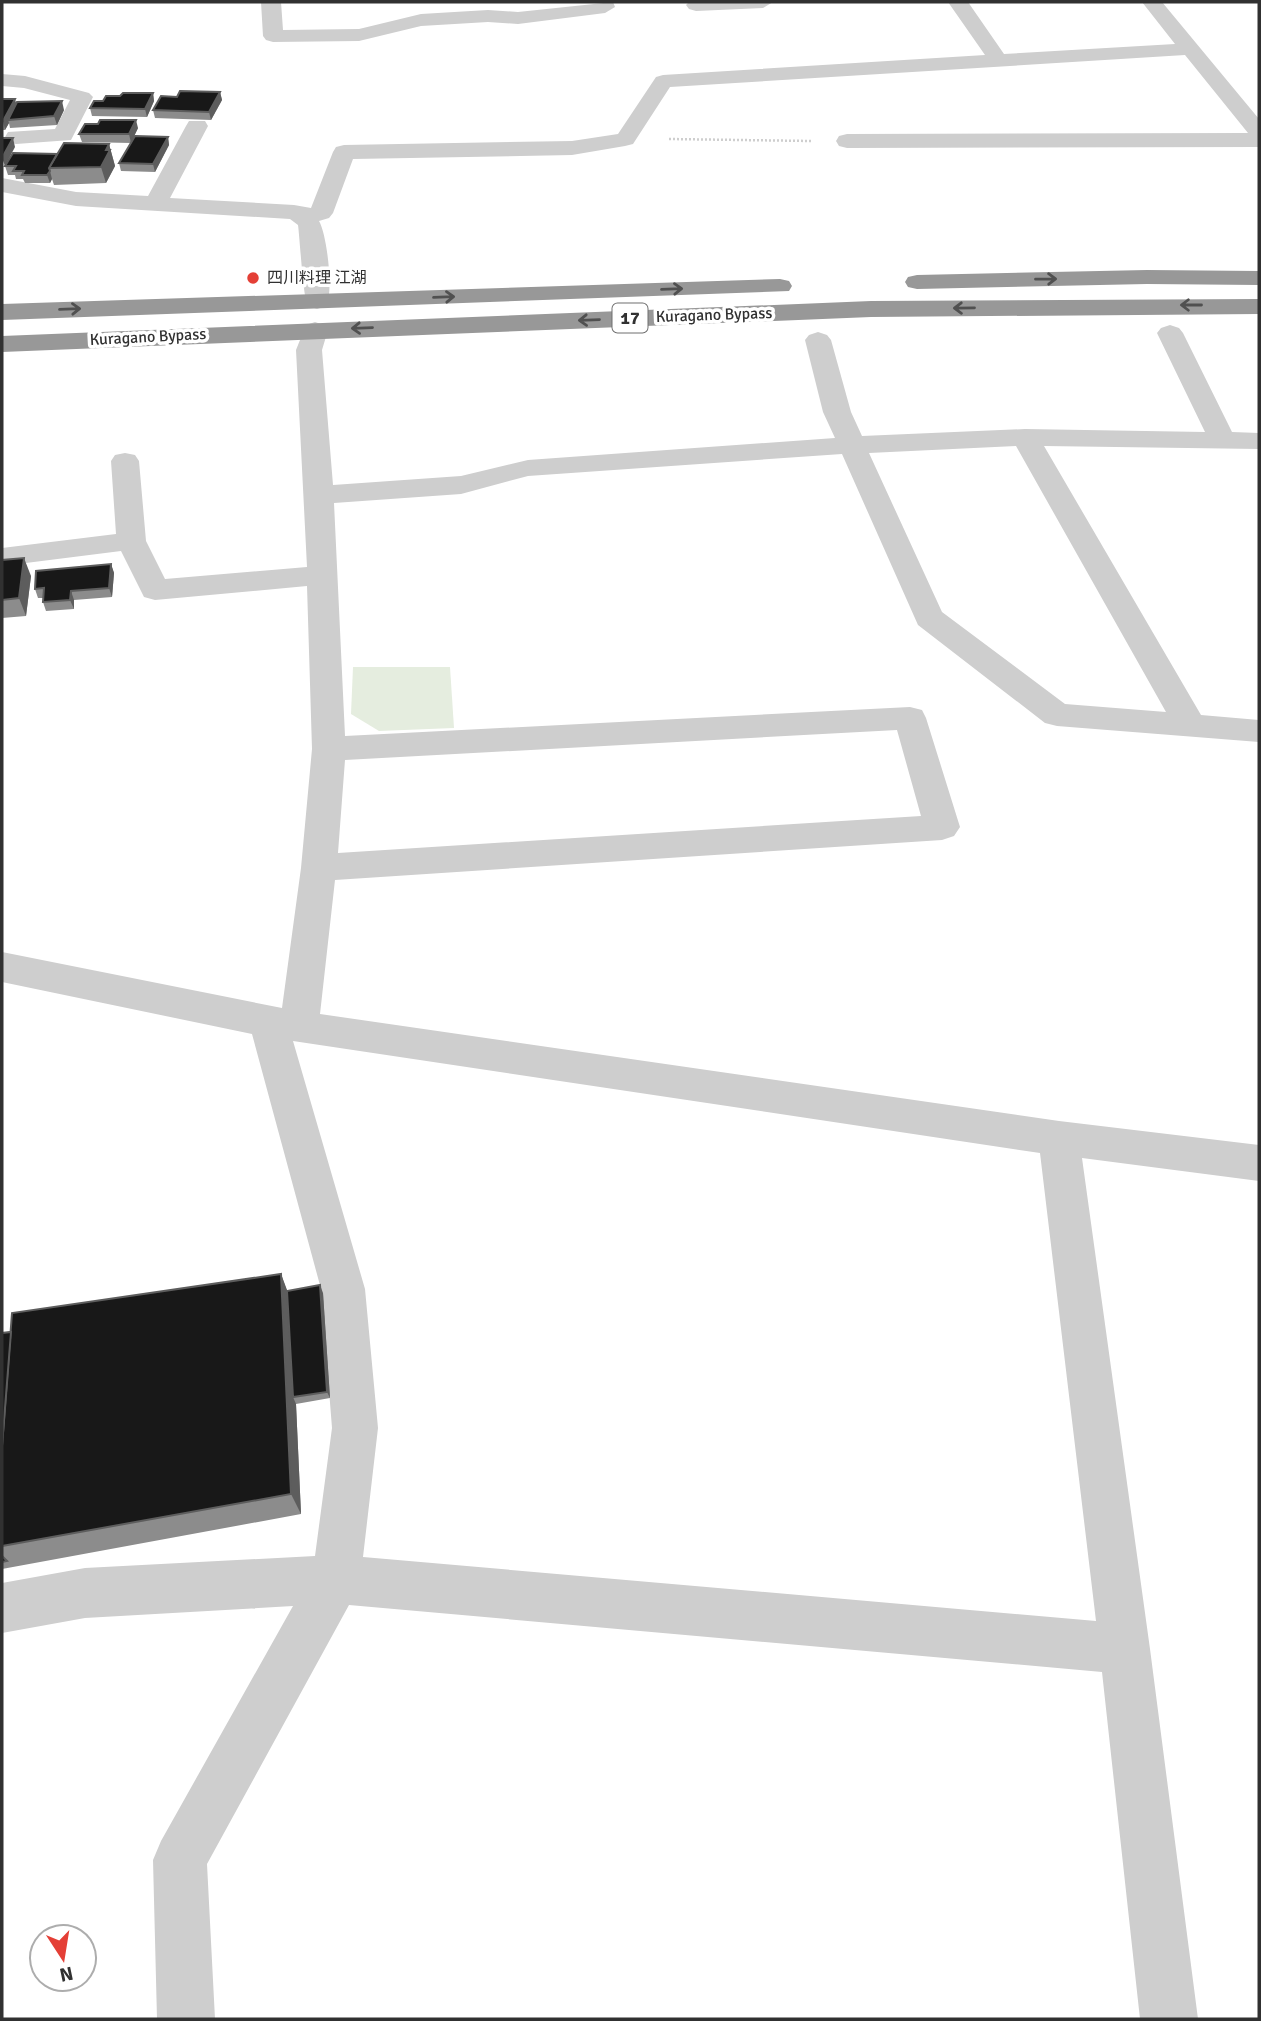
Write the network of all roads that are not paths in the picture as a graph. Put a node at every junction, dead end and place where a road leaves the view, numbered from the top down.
1 (271, 2) edge
2 (603, 2) edge
3 (763, 2) edge
4 (958, 2) edge
5 (1152, 2) edge
6 (695, 5) dead end
7 (1189, 49) junction
8 (999, 61) junction
9 (2, 80) edge
10 (197, 126) edge
11 (1259, 133) edge
12 (16, 137) edge
13 (1259, 140) edge
14 (847, 141) road end
15 (2, 186) edge
16 (155, 204) junction
17 (306, 217) junction
18 (1259, 278) edge
19 (891, 282) dead end
20 (809, 285) dead end
21 (317, 301) junction
22 (1259, 306) edge
23 (2, 312) edge
24 (315, 330) junction
25 (1170, 333) dead end
26 (818, 340) dead end
27 (2, 344) edge
28 (1025, 436) junction
29 (1222, 439) junction
30 (1259, 441) edge
31 (851, 445) junction
32 (125, 461) dead end
33 (319, 495) junction
34 (131, 541) junction
35 (2, 557) edge
36 (321, 575) junction
37 (1191, 727) junction
38 (1259, 731) edge
39 (329, 749) junction
40 (319, 867) junction
41 (2, 967) edge
42 (284, 1025) junction
43 (1059, 1138) junction
44 (1259, 1163) edge
45 (335, 1579) junction
46 (2, 1608) edge
47 (1125, 1648) junction
48 (186, 2019) edge
49 (1169, 2019) edge

1 - 2 street
3 - 6 street
4 - 8 street
5 - 7 street
7 - 8 street
7 - 11 street
8 - 17 street
9 - 12 street
10 - 16 street
13 - 14 street
15 - 16 street
16 - 17 street
17 - 21 street
19 -> 18 highway
21 -> 20 highway, Kuragano Bypass / 17
23 -> 21 highway, Kuragano Bypass / 17
22 -> 24 highway, Kuragano Bypass / 17
24 - 27 highway, Kuragano Bypass / 17
24 - 33 street
25 - 29 street
26 - 31 street
28 - 29 street
28 - 31 street
28 - 37 street
29 - 30 street
31 - 33 street
31 - 37 street
32 - 34 street
33 - 36 street
34 - 35 street
34 - 36 street
36 - 39 street
37 - 38 street
39 - 40 street
39 - 40 street
40 - 42 street
41 - 42 street
42 - 43 street
42 - 45 street
43 - 44 street
43 - 47 street
45 - 46 street
45 - 47 street
45 - 48 street
47 - 49 street

